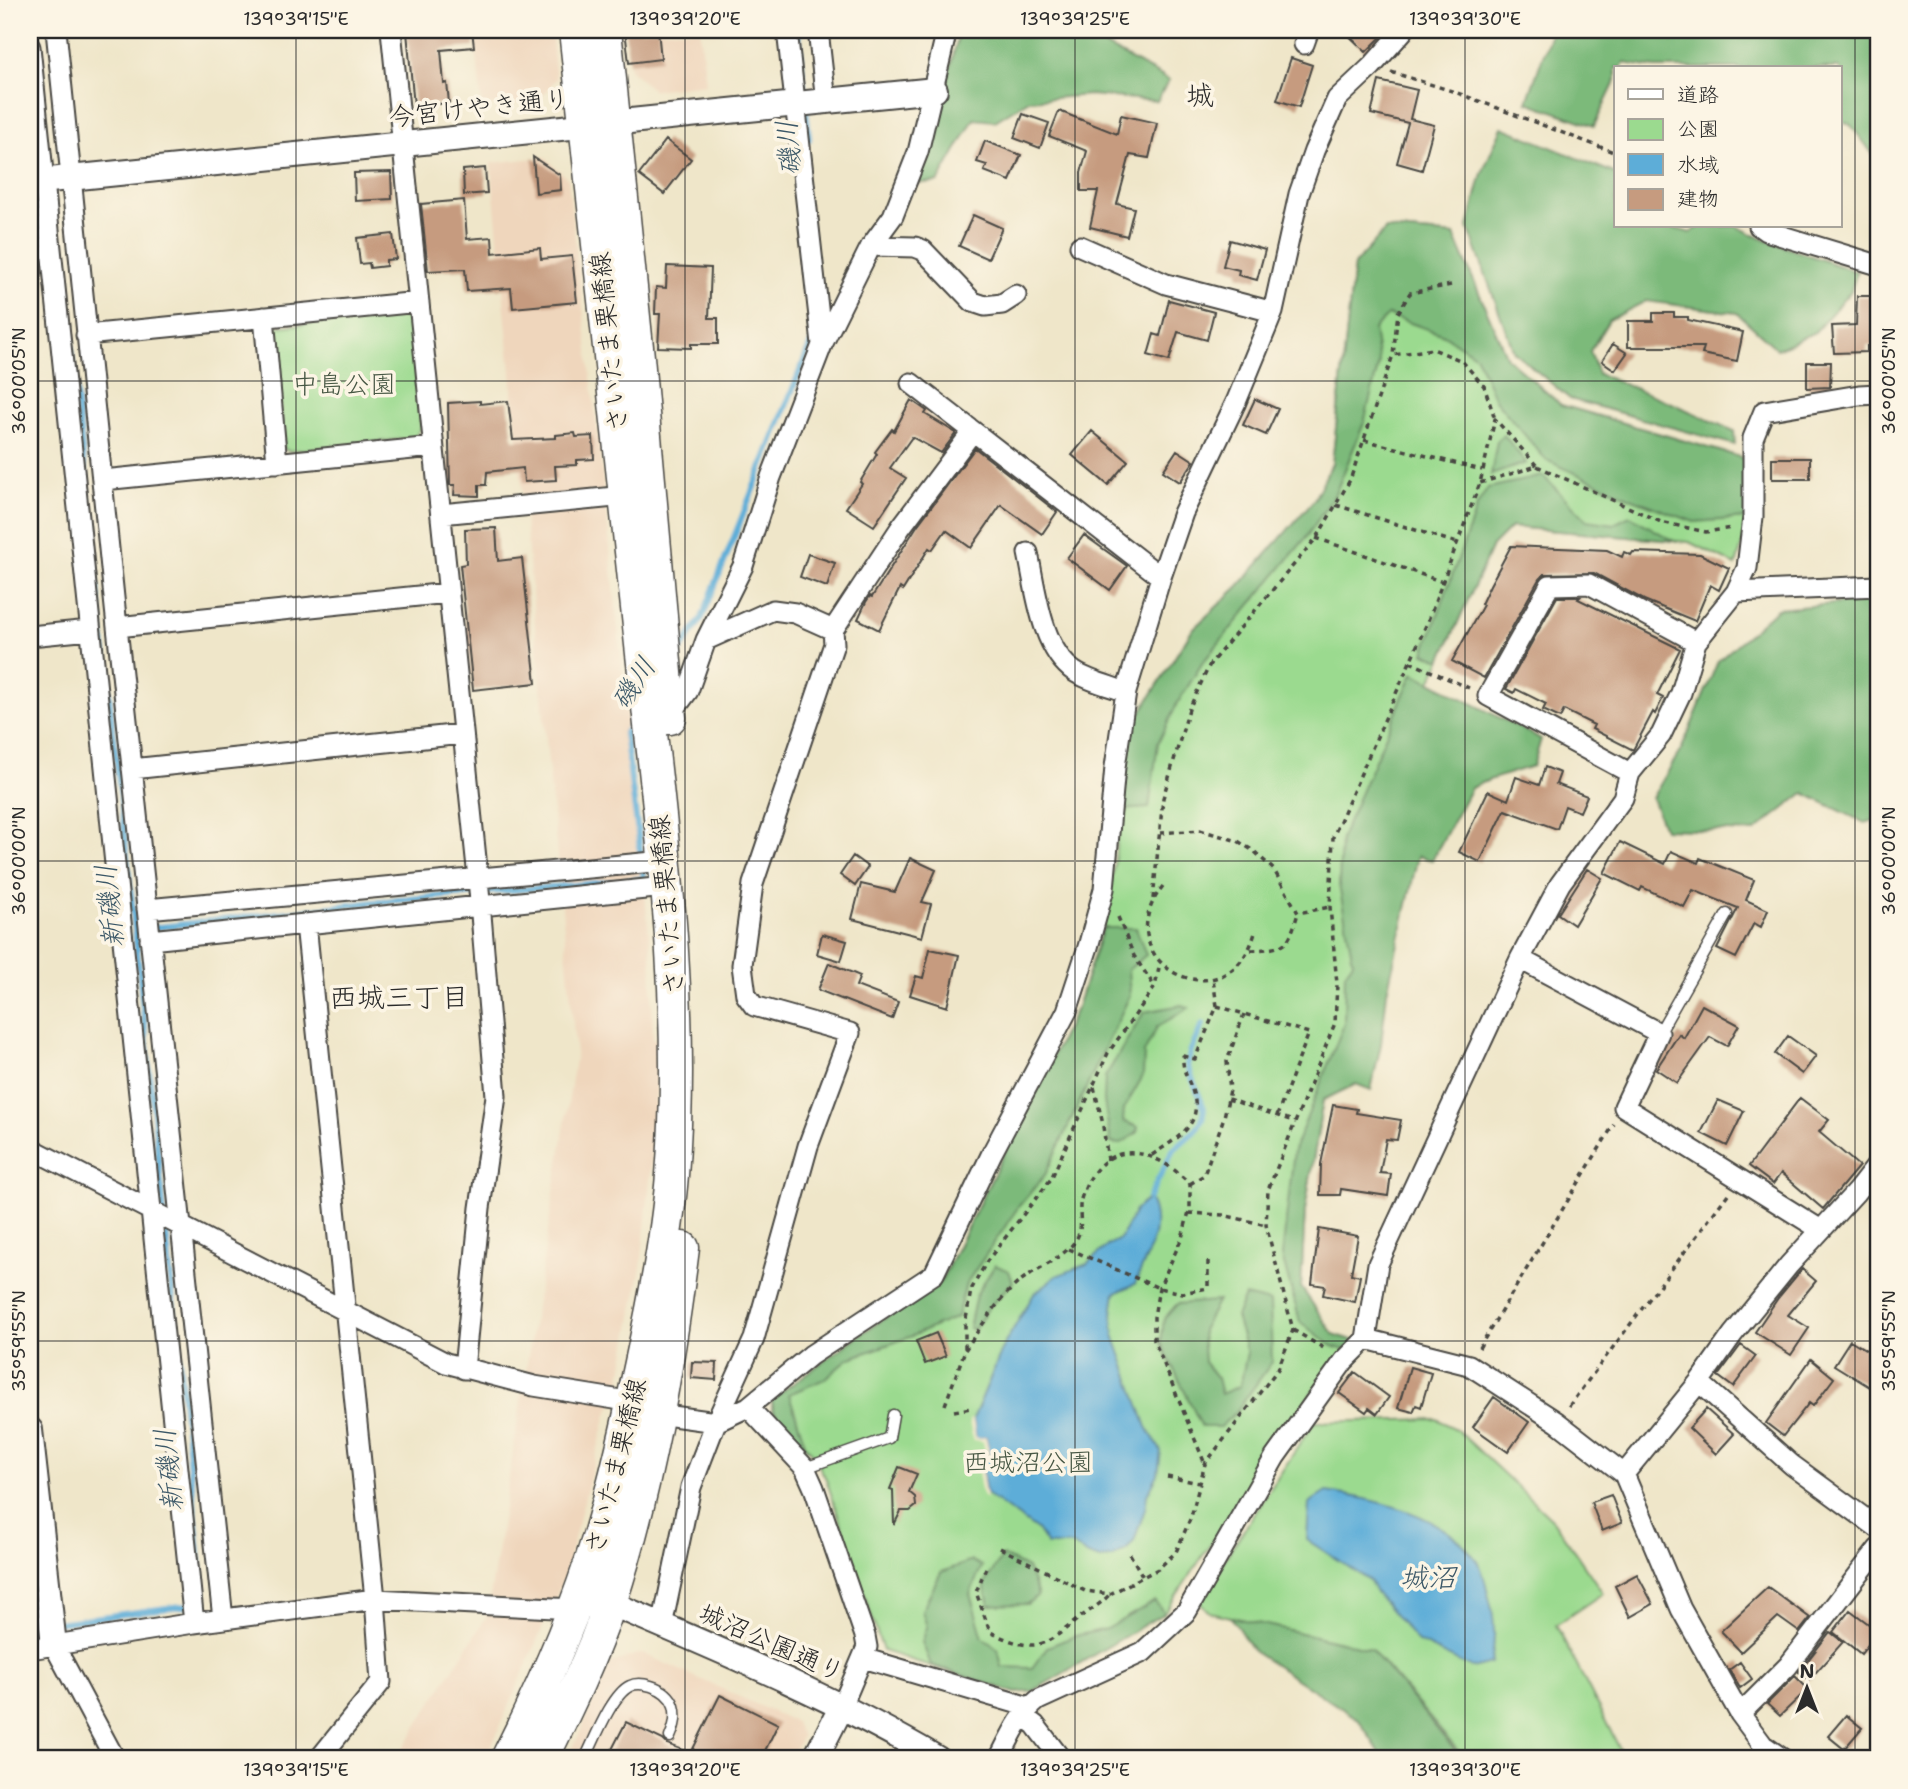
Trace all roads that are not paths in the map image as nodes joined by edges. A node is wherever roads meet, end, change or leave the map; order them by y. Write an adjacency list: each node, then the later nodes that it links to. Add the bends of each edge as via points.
1 (56, 30): 16 (street)
2 (391, 30): 15 (street)
3 (575, 30): 14 (main road, さいたま栗橋線)
4 (605, 30): 13 (main road, さいたま栗橋線)
5 (787, 30): 12 (street)
6 (818, 30): 11 (street)
7 (947, 30): 10 (street)
8 (1404, 30): 24 (street, via 1337,99 1299,194)
9 (30, 47): 17 (street)
10 (935, 90): 11 (street, 今宮けやき通り); 19 (street, via 894,216)
11 (826, 102): 12 (street, 今宮けやき通り)
12 (795, 104): 13 (street, 今宮けやき通り); 27 (street)
13 (616, 122): 14 (street, 今宮けやき通り); 48 (main road, さいたま栗橋線)
14 (584, 126): 15 (street, 今宮けやき通り); 34 (main road, さいたま栗橋線)
15 (404, 144): 16 (street, 今宮けやき通り); 23 (street)
16 (72, 178): 17 (street, 今宮けやき通り); 26 (street)
17 (37, 181): 42 (street)
18 (1761, 228): 21 (street)
19 (871, 246): 22 (street, via 923,250 973,302 1002,304); 27 (street)
20 (1080, 246): 24 (street, via 1166,284)
21 (1878, 265)
22 (1016, 295)
23 (419, 302): 25 (street); 31 (street)
24 (1273, 312): 37 (street, via 1183,513)
25 (264, 317): 26 (street); 32 (street)
26 (86, 335): 33 (street)
27 (822, 345): 45 (street, via 771,477 743,566)
28 (911, 383): 30 (street)
29 (1878, 394): 39 (street, via 1764,411 1753,438 1747,569)
30 (973, 431): 37 (street); 43 (street, via 901,527)
31 (433, 447): 32 (street); 35 (street)
32 (277, 463): 33 (street)
33 (103, 480): 41 (street)
34 (625, 496): 35 (street); 52 (main road, さいたま栗橋線)
35 (441, 514): 40 (street)
36 (1028, 553): 47 (street, via 1054,651 1075,672)
37 (1161, 577): 47 (street)
38 (1878, 586): 39 (street)
39 (1736, 592): 46 (street)
40 (448, 593): 41 (street); 49 (street)
41 (117, 627): 50 (street)
42 (90, 630): 44 (street); 63 (street)
43 (833, 630): 45 (street, via 795,613 773,610); 73 (street, via 834,644 760,860 742,965 746,995 754,1006 850,1033 808,1146 754,1339)
44 (30, 636)
45 (706, 640): 48 (street, via 688,691)
46 (1696, 642): 51 (street, via 1681,694 1661,735); 51 (street, via 1589,584 1550,585 1488,696)
47 (1126, 692): 70 (street, via 1104,889 1067,1011 934,1274 811,1355)
48 (670, 715): 71 (main road, さいたま栗橋線, via 689,919 697,1090 686,1227)
49 (463, 734): 50 (street); 53 (street)
50 (132, 769): 55 (street)
51 (1630, 773): 59 (street, via 1623,799 1560,884)
52 (664, 874): 53 (street); 54 (street); 71 (main road, さいたま栗橋線, via 677,1090 672,1179 650,1322)
53 (478, 878): 54 (street); 55 (street)
54 (480, 905): 57 (street); 68 (street, via 496,1096)
55 (147, 909): 58 (street)
56 (1727, 914): 60 (lane)
57 (306, 924): 58 (street); 66 (street)
58 (150, 940): 64 (street)
59 (1520, 959): 60 (street); 67 (street, via 1378,1264)
60 (1659, 1033): 65 (street, via 1625,1107)
61 (30, 1148): 63 (street)
62 (1878, 1164): 65 (street)
63 (150, 1209): 64 (street); 83 (street)
64 (182, 1228): 66 (street); 82 (street)
65 (1821, 1230): 69 (street, via 1733,1334)
66 (345, 1312): 68 (street); 79 (street)
67 (1366, 1339): 76 (street, via 1469,1365 1557,1422); 89 (street, via 1344,1361 1275,1457 1187,1611 1143,1652 1038,1700)
68 (464, 1369): 71 (street)
69 (1699, 1382): 76 (street); 77 (street, via 1792,1465)
70 (748, 1407): 73 (street); 75 (street)
71 (646, 1408): 73 (street); 80 (main road, さいたま栗橋線, via 626,1549); 81 (main road, さいたま栗橋線, via 618,1468)
72 (894, 1415): 75 (lane, via 889,1438)
73 (716, 1422): 84 (street, via 691,1487)
74 (30, 1430): 85 (street)
75 (805, 1468): 87 (street, via 865,1636)
76 (1624, 1474): 90 (street, via 1681,1609)
77 (1878, 1528)
78 (1878, 1549): 90 (street, via 1788,1666)
79 (375, 1599): 81 (street); 82 (street); 93 (street, via 381,1682)
80 (610, 1603): 81 (street); 84 (street, 城沼公園通り); 95 (main road, さいたま栗橋線)
81 (574, 1609): 94 (main road, さいたま栗橋線)
82 (223, 1619): 83 (street)
83 (194, 1623): 85 (street)
84 (662, 1626): 88 (street, 城沼公園通り)
85 (54, 1641): 86 (street); 92 (street)
86 (30, 1649)
87 (863, 1658): 88 (street); 89 (street)
88 (842, 1706): 97 (street); 98 (street, 城沼公園通り)
89 (1026, 1712): 99 (street); 100 (street)
90 (1740, 1714): 101 (street, via 1762,1745)
91 (670, 1737): 96 (lane, via 675,1714 664,1690 643,1684 629,1686 610,1707)
92 (115, 1759)
93 (321, 1759)
94 (507, 1759)
95 (542, 1759)
96 (585, 1759)
97 (815, 1759)
98 (938, 1759)
99 (999, 1759)
100 (1061, 1759)
101 (1783, 1759)

